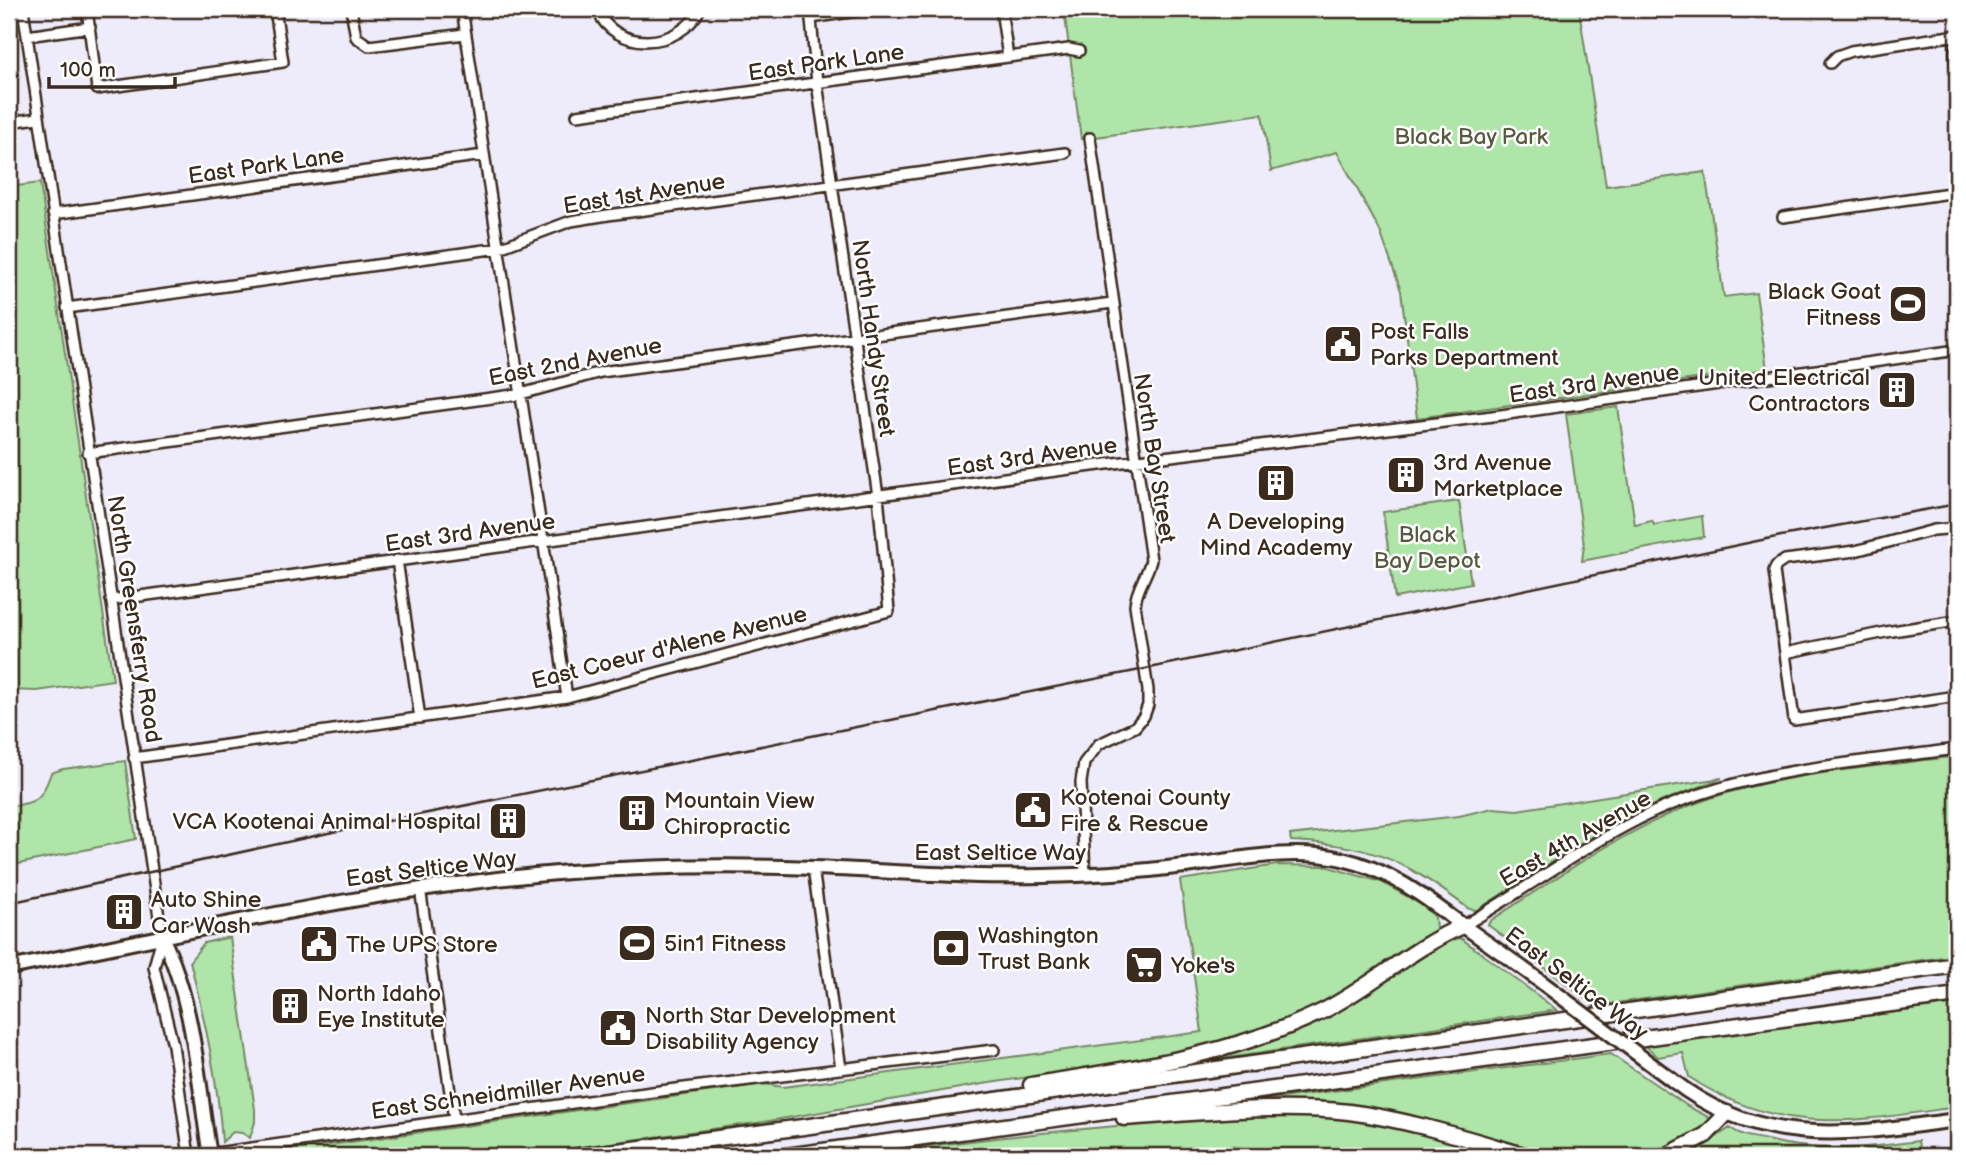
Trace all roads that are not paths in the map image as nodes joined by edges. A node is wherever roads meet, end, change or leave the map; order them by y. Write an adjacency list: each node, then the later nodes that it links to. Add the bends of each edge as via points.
1 (23, 9): 14 (street, North Greensferry Road)
2 (87, 9): 11 (street)
3 (275, 9): 11 (street, via 283,62 97,89)
4 (351, 9): 12 (street, via 356,37 369,46)
5 (462, 9): 12 (street)
6 (597, 9): 7 (street, via 616,34 642,41 682,31)
7 (700, 9)
8 (870, 9): 10 (street)
9 (1001, 9): 16 (street)
10 (810, 13): 19 (street, North Handy Street)
11 (90, 27): 14 (street)
12 (465, 33): 25 (street)
13 (1957, 35): 17 (street, via 1846,52); 18 (street)
14 (27, 36): 21 (street, North Greensferry Road)
15 (1079, 51): 16 (street, East Park Lane)
16 (1008, 57): 19 (street, East Park Lane)
17 (1830, 63)
18 (1957, 73)
19 (817, 83): 20 (street, East Park Lane); 26 (street, North Handy Street)
20 (577, 116)
21 (38, 118): 22 (street); 28 (street, North Greensferry Road)
22 (9, 122)
23 (1090, 138): 31 (street, North Bay Street)
24 (1065, 153): 26 (street, East 1st Avenue)
25 (484, 155): 28 (street, East Park Lane); 30 (street)
26 (832, 184): 30 (street, East 1st Avenue, via 571,220); 33 (street, North Handy Street)
27 (1957, 192): 29 (street)
28 (53, 214): 32 (street, North Greensferry Road)
29 (1783, 217)
30 (499, 248): 32 (street, East 1st Avenue); 35 (street)
31 (1112, 303): 33 (street, East 2nd Avenue); 37 (street, North Bay Street)
32 (66, 308): 36 (street, North Greensferry Road)
33 (855, 337): 35 (street, East 2nd Avenue, via 601,372); 38 (street, North Handy Street)
34 (1957, 350): 37 (street, East 3rd Avenue)
35 (521, 394): 36 (street, East 2nd Avenue); 40 (street)
36 (88, 453): 42 (street, North Greensferry Road)
37 (1138, 461): 38 (street, East 3rd Avenue); 51 (street, North Bay Street, via 1151,549 1149,570 1135,597 1148,705 1138,724 1099,744 1084,762)
38 (878, 496): 40 (street, East 3rd Avenue); 46 (street, East Coeur d'Alene Avenue, via 889,611)
39 (1957, 528): 44 (street, via 1855,551 1780,561 1774,571)
40 (543, 541): 41 (street, East 3rd Avenue); 46 (street)
41 (397, 561): 42 (street, East 3rd Avenue); 47 (street)
42 (111, 600): 49 (street, North Greensferry Road)
43 (1957, 621): 44 (street)
44 (1785, 653): 45 (street, via 1794,720)
45 (1957, 696)
46 (567, 697): 47 (street, East Coeur d'Alene Avenue)
47 (420, 718): 49 (street, East Coeur d'Alene Avenue)
48 (1957, 749): 53 (street, East 4th Avenue, via 1770,775 1701,794 1642,817)
49 (134, 758): 54 (street, North Greensferry Road)
50 (813, 868): 51 (main road, East Seltice Way, via 978,876); 52 (main road, East Seltice Way, via 633,869); 59 (street)
51 (1086, 875): 53 (main road, East Seltice Way, via 1260,856 1322,856 1396,878)
52 (420, 888): 54 (main road, East Seltice Way); 61 (street)
53 (1463, 926): 60 (main road, East Seltice Way, bridge, via 1692,1096); 64 (highway, via 1324,1010 1232,1047)
54 (162, 937): 56 (main road, East Seltice Way); 65 (street, North Greensferry Road, via 154,967); 66 (main road, North Greensferry Road, bridge, via 174,963 190,1026)
55 (1957, 965): 64 (highway)
56 (9, 968)
57 (1957, 995): 63 (highway)
58 (994, 1050): 59 (street, East Schneidmiller Avenue)
59 (841, 1069): 61 (street, East Schneidmiller Avenue)
60 (1727, 1113): 62 (main road, East Seltice Way, via 1784,1130 1824,1134); 70 (highway, via 1706,1135)
61 (454, 1119): 65 (street, East Schneidmiller Avenue)
62 (1957, 1119)
63 (1004, 1126): 68 (highway); 69 (highway, via 1246,1110 1323,1110 1395,1120)
64 (803, 1127): 67 (highway)
65 (192, 1156)
66 (210, 1156)
67 (579, 1156)
68 (786, 1156)
69 (1527, 1156)
70 (1666, 1156)

